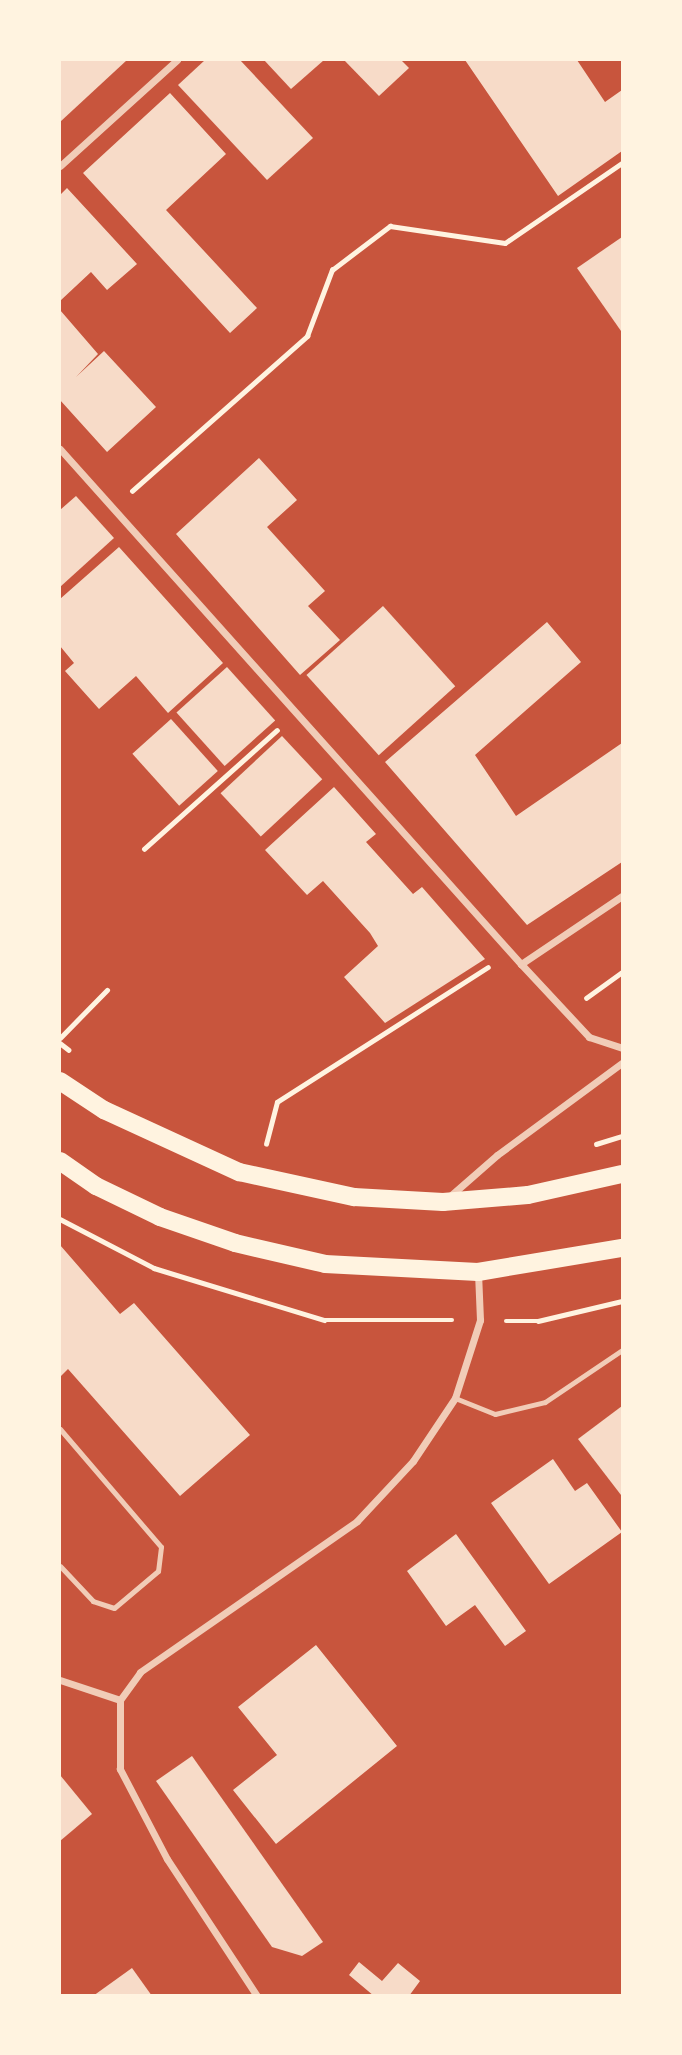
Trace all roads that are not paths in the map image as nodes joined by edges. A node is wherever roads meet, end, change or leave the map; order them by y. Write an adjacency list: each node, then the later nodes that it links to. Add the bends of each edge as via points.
1 (177, 60): 2 (street)
2 (60, 166)
3 (60, 449): 5 (street)
4 (622, 896): 5 (street)
5 (521, 964): 6 (street, via 589,1037)
6 (622, 1048)
7 (622, 1063): 11 (street)
8 (60, 1080): 11 (main road, via 104,1110 239,1172 354,1197)
9 (60, 1161): 13 (main road, via 96,1186 160,1217 235,1242 325,1264)
10 (622, 1174): 11 (main road, via 528,1195)
11 (443, 1202)
12 (622, 1248): 13 (main road)
13 (478, 1272): 15 (street, via 480,1320)
14 (622, 1350): 15 (lane, via 545,1402 495,1414)
15 (455, 1398): 19 (street, via 413,1461 357,1521 140,1672)
16 (60, 1429): 17 (lane, via 161,1547 158,1571 114,1608 93,1601)
17 (60, 1566)
18 (60, 1680): 19 (street)
19 (120, 1700): 20 (street, via 120,1769 167,1859)
20 (252, 1993)

